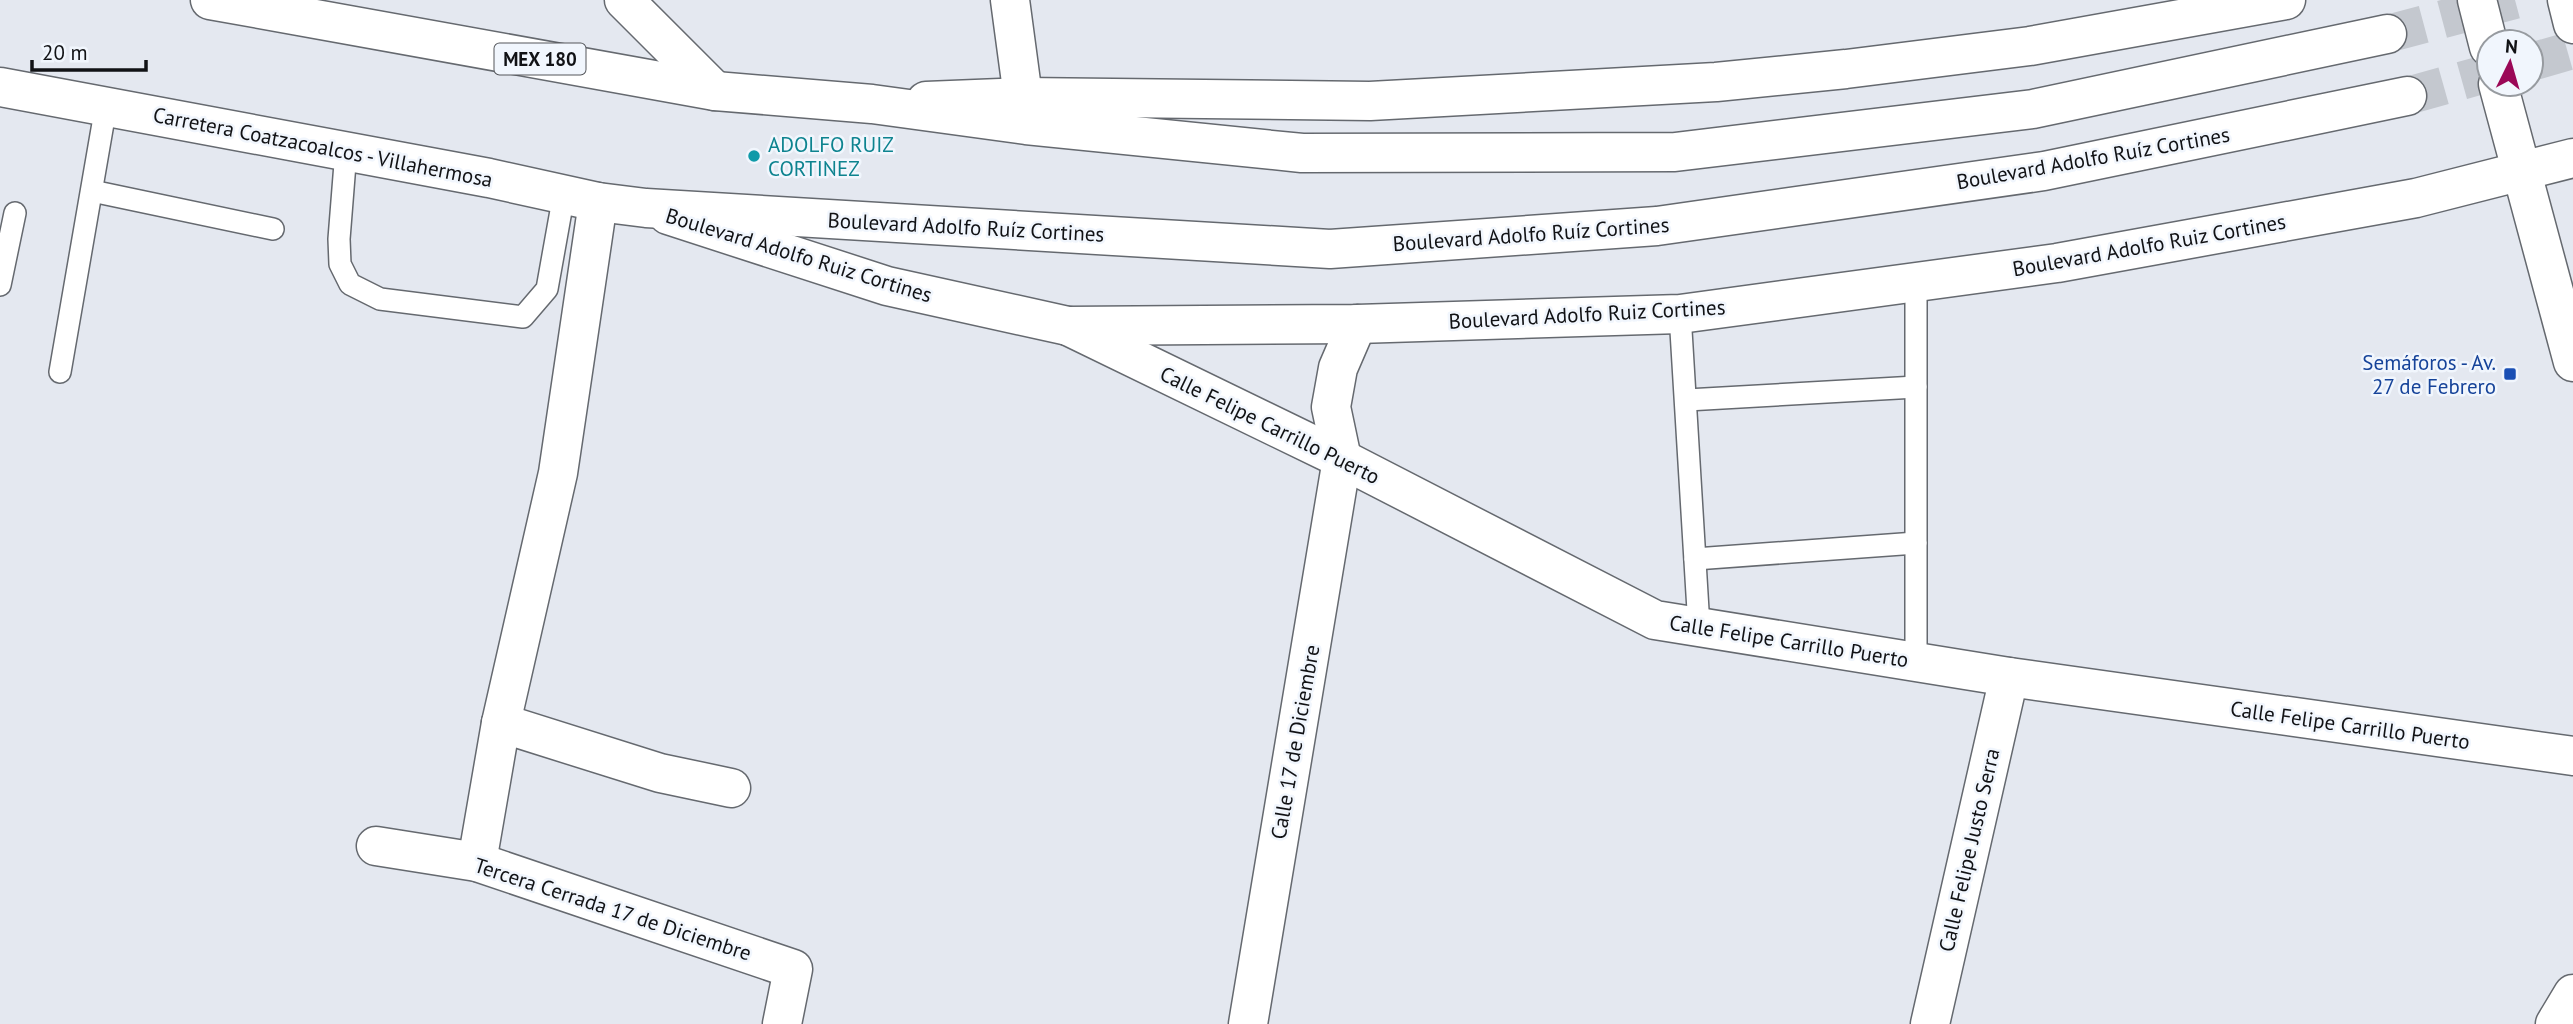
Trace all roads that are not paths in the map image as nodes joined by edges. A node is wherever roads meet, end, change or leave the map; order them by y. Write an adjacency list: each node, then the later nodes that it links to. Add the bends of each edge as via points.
1 (210, 0): 11 (main road, MEX 180)
2 (624, 0): 11 (main road)
3 (1010, 0): 13 (main road)
4 (2286, 0): 13 (main road, via 2030,46 1716,82 1370,101)
5 (2477, 0): 8 (main road)
6 (2567, 0): 7 (main road)
7 (2573, 24)
8 (2484, 28)
9 (2387, 34): 15 (main road, via 2034,109 1675,152 1302,153 1026,125)
10 (0, 87): 16 (main road, Carretera Coatzacoalcos - Villahermosa)
11 (715, 91): 15 (main road, MEX 180)
12 (2407, 96): 22 (main road, Boulevard Adolfo Ruíz Cortines, via 2044,171 1643,227 1330,249)
13 (1023, 97): 15 (main road)
14 (2502, 98): 19 (main road)
15 (873, 104)
16 (106, 106): 17 (main road, Carretera Coatzacoalcos - Villahermosa); 20 (lane)
17 (346, 151): 21 (main road, Carretera Coatzacoalcos - Villahermosa); 21 (lane, via 340,264 350,284 380,299 523,317 547,289)
18 (2573, 158): 19 (main road, Boulevard Adolfo Ruiz Cortines)
19 (2521, 172): 25 (main road, Boulevard Adolfo Ruiz Cortines, via 2363,208 2057,263); 30 (main road)
20 (92, 191): 24 (lane); 31 (lane)
21 (581, 198): 22 (main road, Carretera Coatzacoalcos - Villahermosa); 40 (main road, via 558,473)
22 (646, 208): 29 (main road, Boulevard Adolfo Ruiz Cortines, via 887,286)
23 (15, 213): 26 (lane)
24 (273, 229)
25 (1916, 282): 27 (main road, Boulevard Adolfo Ruiz Cortines); 32 (lane)
26 (0, 285)
27 (1680, 314): 28 (main road, Boulevard Adolfo Ruiz Cortines); 33 (lane)
28 (1357, 324): 29 (main road, Boulevard Adolfo Ruiz Cortines); 34 (main road, via 1338,368 1331,407)
29 (1068, 326): 34 (main road, Calle Felipe Carrillo Puerto)
30 (2573, 362)
31 (60, 372)
32 (1916, 387): 33 (lane); 35 (lane)
33 (1687, 400): 36 (lane)
34 (1342, 459): 37 (main road, Calle Felipe Carrillo Puerto, via 1655,620); 47 (main road, Calle 17 de Diciembre)
35 (1916, 543): 36 (lane); 38 (lane)
36 (1695, 559): 37 (lane)
37 (1699, 627): 38 (main road, Calle Felipe Carrillo Puerto)
38 (1916, 662): 39 (main road, Calle Felipe Carrillo Puerto)
39 (2009, 677): 41 (main road, Calle Felipe Carrillo Puerto); 48 (main road, Calle Felipe Justo Serra)
40 (501, 723): 42 (main road, via 660,773); 44 (main road)
41 (2573, 756)
42 (731, 788)
43 (376, 846): 44 (main road, Tercera Cerrada 17 de Diciembre)
44 (477, 862): 46 (main road, Tercera Cerrada 17 de Diciembre, via 793,969)
45 (2573, 993): 49 (main road)
46 (782, 1024)
47 (1248, 1024)
48 (1930, 1024)
49 (2555, 1024)

